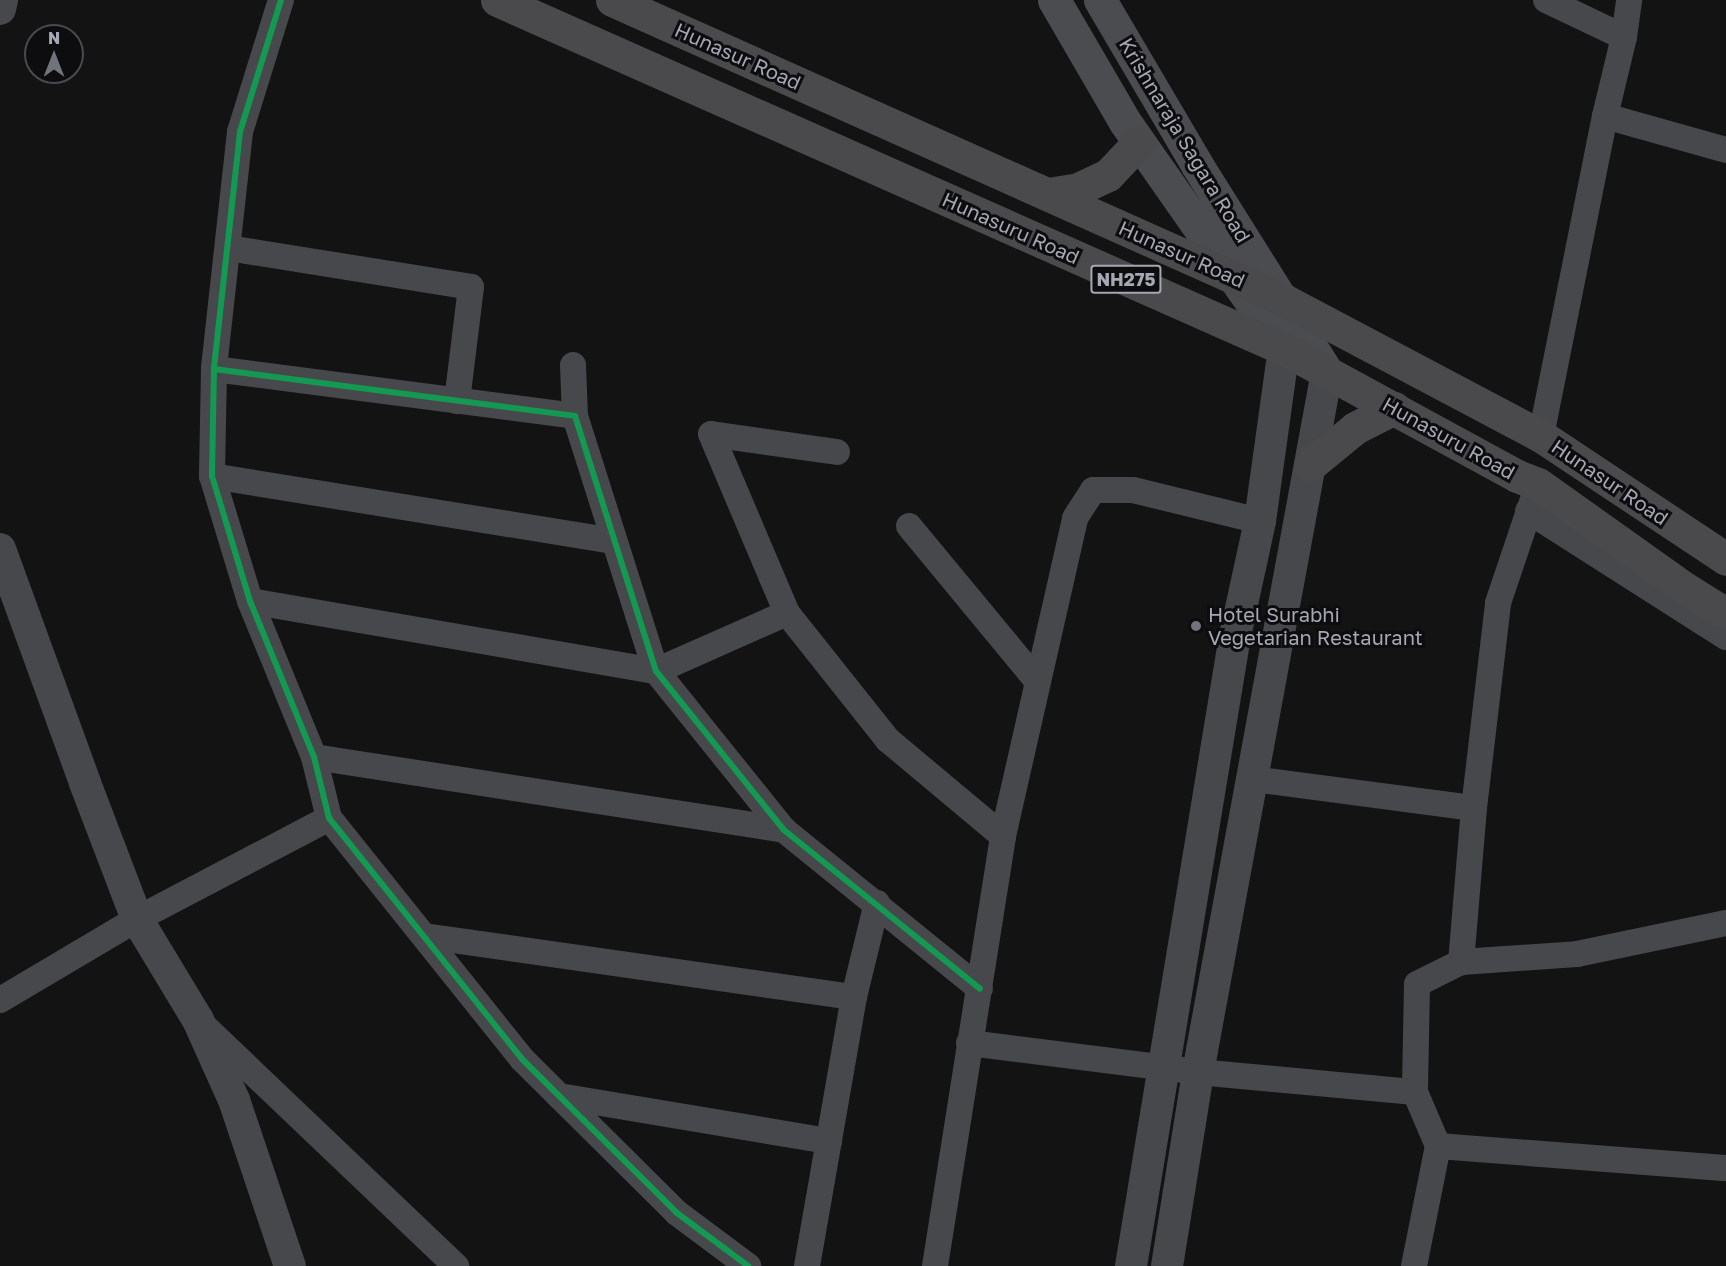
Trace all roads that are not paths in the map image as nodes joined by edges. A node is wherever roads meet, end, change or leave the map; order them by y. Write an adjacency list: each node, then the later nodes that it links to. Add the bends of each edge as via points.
1 (2, 0): 9 (street)
2 (281, 0): 15 (street, via 240,132)
3 (497, 0): 18 (highway, Hunasuru Road / NH275)
4 (612, 0): 14 (highway, Hunasur Road / NH275)
5 (1054, 0): 12 (main road, Krishnaraja Sagara Road)
6 (1100, 0): 17 (main road, Krishnaraja Sagara Road, via 1197,165)
7 (1546, 0): 10 (street)
8 (1629, 0): 10 (street)
9 (0, 9)
10 (1624, 37): 11 (street)
11 (1605, 116): 13 (street); 25 (street)
12 (1139, 142): 14 (highway, via 1108,175 1077,189); 16 (main road, Krishnaraja Sagara Road)
13 (1726, 150)
14 (1048, 194): 16 (highway, Hunasur Road / NH275)
15 (228, 248): 20 (street); 22 (street, via 471,287)
16 (1229, 273): 17 (highway, Hunasur Road / NH275); 18 (main road, Krishnaraja Sagara Road)
17 (1284, 300): 21 (main road, Krishnaraja Sagara Road); 25 (highway, Hunasur Road / NH275)
18 (1284, 349): 21 (highway, Hunasuru Road / NH275); 30 (street)
19 (573, 365): 24 (street)
20 (214, 369): 22 (street); 28 (street)
21 (1327, 372): 23 (highway, Hunasuru Road / NH275); 27 (street)
22 (457, 401): 24 (street)
23 (1394, 408): 27 (highway, via 1355,428); 29 (highway, Hunasuru Road / NH275, via 1517,476)
24 (575, 416): 32 (street)
25 (1541, 436): 34 (highway, Hunasur Road / NH275)
26 (837, 452): 36 (street, via 711,434)
27 (1310, 465): 42 (street)
28 (212, 476): 32 (street); 35 (street)
29 (1533, 498): 37 (highway, Hunasuru Road / NH275); 38 (street); 43 (street, via 1498,603)
30 (1260, 521): 40 (street, via 1133,490 1093,490 1075,518); 57 (street, via 1235,636)
31 (909, 526): 40 (street)
32 (613, 541): 39 (street)
33 (0, 549): 48 (street)
34 (1726, 559)
35 (250, 601): 39 (street); 41 (street)
36 (787, 613): 39 (street); 46 (street, via 888,740)
37 (1726, 614)
38 (1726, 638)
39 (656, 671): 45 (street)
40 (1038, 682): 46 (street)
41 (314, 757): 44 (street); 45 (street)
42 (1253, 779): 43 (street); 58 (street)
43 (1474, 808): 51 (street)
44 (329, 818): 48 (street); 50 (street)
45 (783, 830): 47 (street)
46 (1003, 836): 52 (street)
47 (877, 903): 52 (street); 53 (street)
48 (137, 919): 54 (street); 55 (street)
49 (1726, 923): 51 (street, via 1577,954)
50 (423, 936): 53 (street); 60 (street, via 522,1059)
51 (1461, 962): 59 (street, via 1417,984)
52 (980, 989): 56 (street)
53 (854, 998): 61 (street)
54 (0, 1000)
55 (198, 1020): 64 (street, via 234,1100); 65 (street)
56 (969, 1043): 57 (street); 68 (street)
57 (1165, 1066): 58 (street); 69 (street)
58 (1198, 1072): 59 (street); 70 (street)
59 (1415, 1092): 62 (street)
60 (559, 1096): 61 (street); 66 (street, via 677,1213)
61 (829, 1141): 67 (street)
62 (1437, 1146): 63 (street); 71 (street)
63 (1726, 1168)
64 (290, 1266)
65 (456, 1266)
66 (748, 1266)
67 (807, 1266)
68 (935, 1266)
69 (1131, 1266)
70 (1167, 1266)
71 (1414, 1266)

